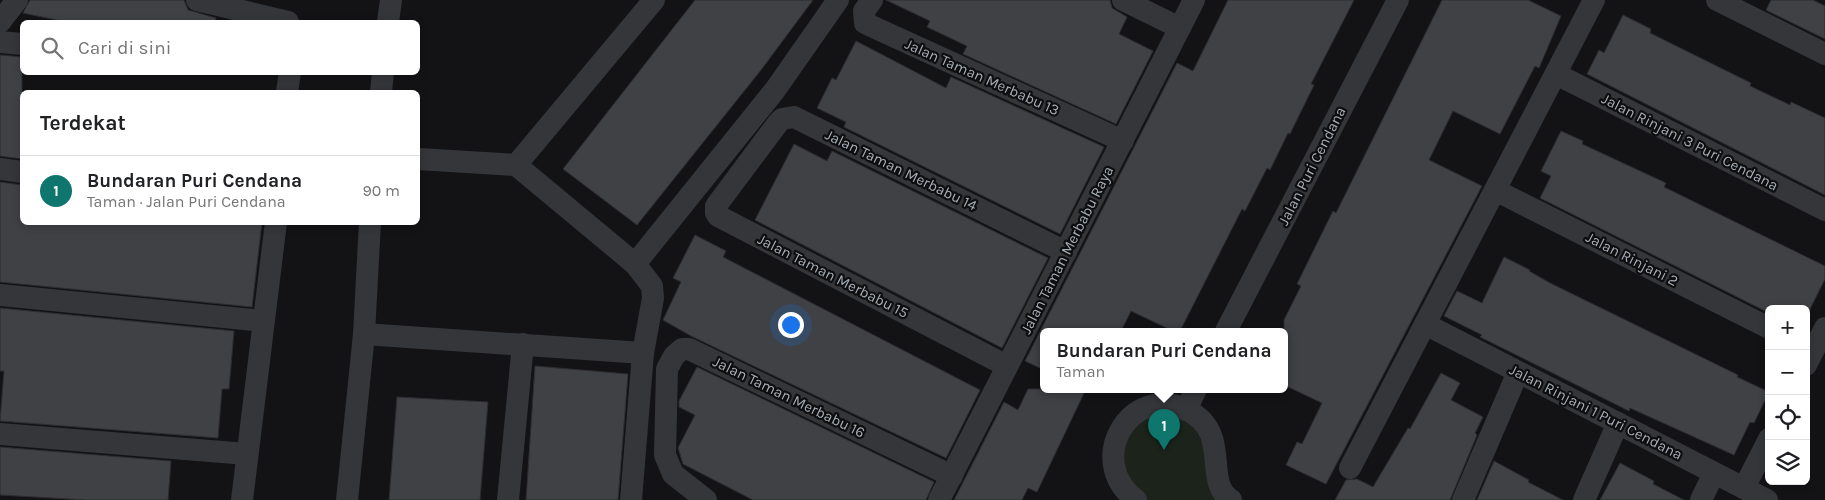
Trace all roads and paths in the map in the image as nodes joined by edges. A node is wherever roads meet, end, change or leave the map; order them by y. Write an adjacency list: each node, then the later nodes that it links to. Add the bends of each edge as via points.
1 (17, 0): 14 (street)
2 (197, 0): 12 (street)
3 (391, 0): 13 (street)
4 (654, 0): 27 (street)
5 (838, 0): 35 (street, via 774,90)
6 (872, 0): 24 (street, Jalan Taman Merbabu 13, via 864,11 865,22 869,25)
7 (1123, 0): 15 (street)
8 (1194, 0): 15 (street, Jalan Taman Merbabu Raya)
9 (1398, 0): 40 (street, Jalan Puri Cendana)
10 (1594, 0): 19 (street)
11 (1717, 0): 18 (street)
12 (280, 20)
13 (388, 20)
14 (0, 22)
15 (1180, 28): 24 (street, Jalan Taman Merbabu Raya)
16 (0, 42): 17 (street)
17 (20, 44)
18 (1825, 54)
19 (1556, 74): 30 (street); 31 (street, Jalan Rinjani 3 Puri Cendana)
20 (290, 75): 22 (street)
21 (383, 75): 23 (street)
22 (288, 90)
23 (381, 90)
24 (1123, 141): 34 (street, Jalan Taman Merbabu Raya)
25 (420, 159): 27 (street)
26 (748, 161): 34 (street, Jalan Taman Merbabu 14, via 782,119 794,117); 46 (street, Jalan Taman Merbabu 15, via 716,206 718,216)
27 (516, 165): 35 (street)
28 (0, 169): 29 (street)
29 (20, 172)
30 (1495, 190): 38 (street); 39 (street, Jalan Rinjani 2)
31 (1825, 210)
32 (276, 225): 37 (street)
33 (370, 225): 42 (street)
34 (1066, 252): 46 (street, Jalan Taman Merbabu Raya)
35 (635, 264): 44 (street, via 652,286)
36 (0, 294): 37 (street)
37 (263, 321): 53 (street)
38 (1425, 324): 47 (street, Jalan Rinjani 1 Puri Cendana); 54 (street)
39 (1765, 326)
40 (1228, 328)
41 (1825, 328): 45 (street)
42 (364, 334): 43 (street); 59 (street)
43 (523, 344): 44 (street); 60 (street)
44 (644, 353): 61 (street)
45 (1813, 355)
46 (1007, 366): 56 (street, Jalan Taman Merbabu Raya)
47 (1518, 372): 50 (street, Jalan Rinjani 1 Puri Cendana); 66 (street)
48 (1194, 393): 49 (street)
49 (1186, 410): 64 (street, via 1172,405 1143,409 1121,428 1114,442 1114,471 1120,484); 65 (street, via 1209,429 1215,442 1219,488)
50 (1618, 423): 55 (street, Jalan Rinjani 1 Puri Cendana); 67 (street)
51 (0, 434): 53 (street)
52 (1768, 440): 57 (street)
53 (247, 454): 58 (street)
54 (1350, 468)
55 (1714, 472): 57 (street, Jalan Rinjani 1 Puri Cendana); 68 (street)
56 (952, 476): 62 (street, Jalan Taman Merbabu 16, via 690,349 682,349 667,368 665,455 673,474); 63 (street, Jalan Taman Merbabu Raya)
57 (1744, 488): 69 (street, Jalan Rinjani 1 Puri Cendana)
58 (242, 500)
59 (347, 500)
60 (508, 500)
61 (632, 500)
62 (706, 500)
63 (939, 500)
64 (1136, 500)
65 (1231, 500)
66 (1463, 500)
67 (1584, 500)
68 (1701, 500)
69 (1768, 500)

